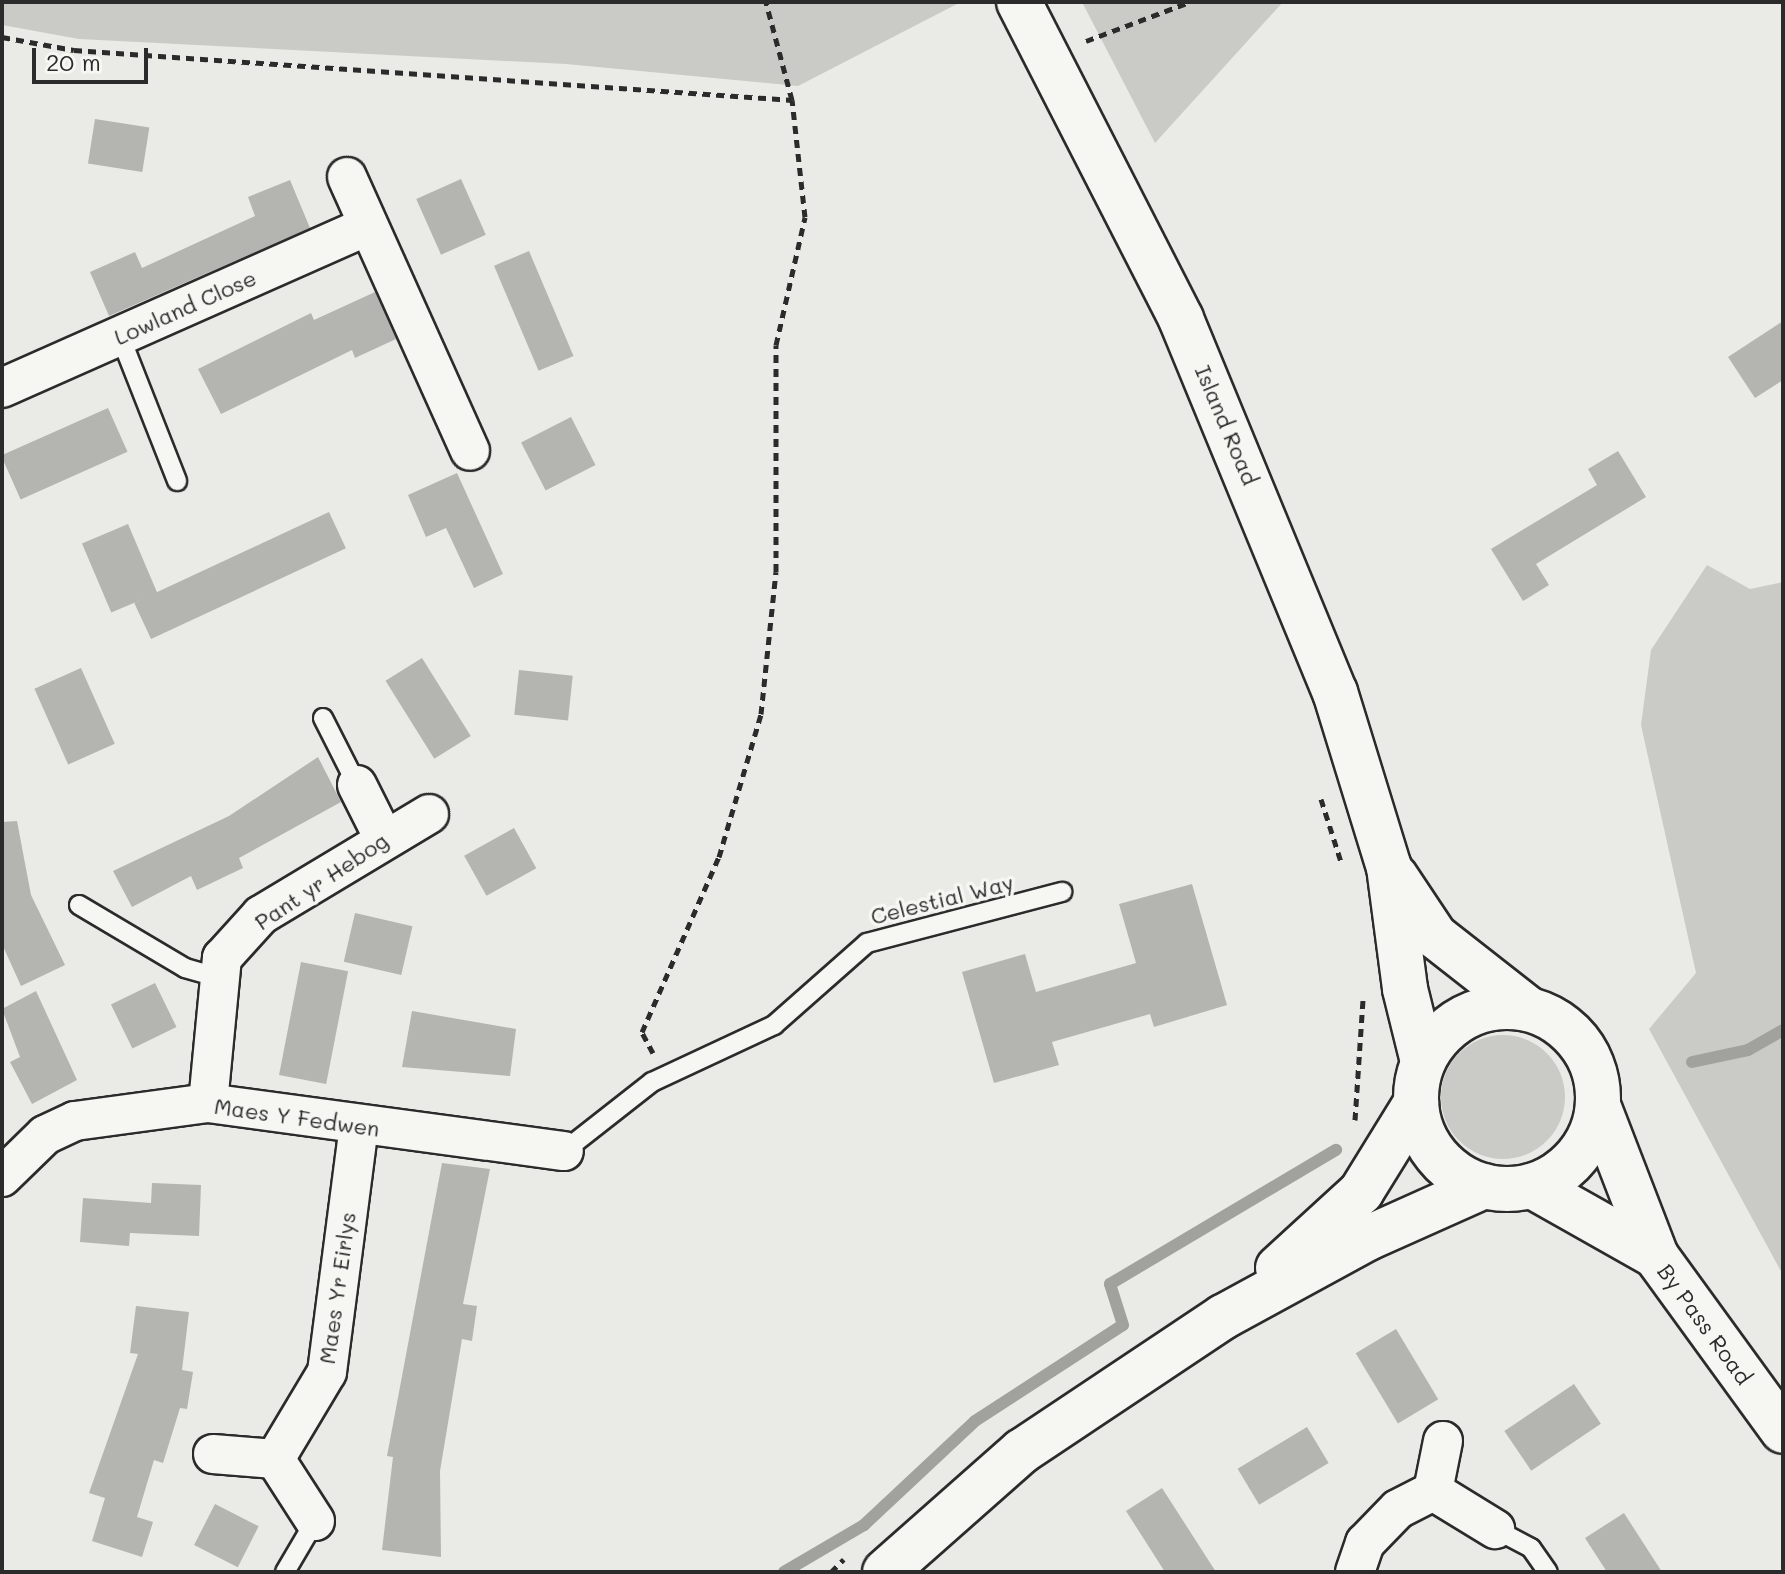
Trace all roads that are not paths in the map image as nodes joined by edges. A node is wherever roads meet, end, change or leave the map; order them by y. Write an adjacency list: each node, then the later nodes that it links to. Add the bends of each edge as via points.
1 (1019, 2): 12 (main road, Island Road, via 1181,319 1261,504 1335,692)
2 (347, 177): 3 (street)
3 (368, 226): 4 (street, Lowland Close); 6 (street)
4 (120, 336): 5 (street, Lowland Close); 7 (lane)
5 (2, 388)
6 (470, 451)
7 (177, 481)
8 (323, 718): 9 (lane)
9 (357, 785): 11 (street)
10 (429, 814): 11 (street, Pant yr Hebog)
11 (383, 837): 15 (street, Pant yr Hebog, via 261,915 222,958)
12 (1389, 867): 16 (main road, Island Road, via 1435,936); 17 (main road, Island Road)
13 (1062, 892): 21 (lane, Celestial Way, via 867,943 774,1025 664,1075)
14 (79, 905): 15 (lane, via 185,968)
15 (220, 978): 18 (street, Pant yr Hebog)
16 (1528, 1009): 17 (main road, via 1478,1012 1455,1023); 19 (main road, via 1574,1036 1590,1058)
17 (1420, 1083): 23 (main road, via 1438,1155); 26 (main road, via 1361,1192)
18 (208, 1103): 20 (street, Maes Y Fedwen); 22 (street, Maes Y Fedwen, via 75,1121)
19 (1599, 1108): 24 (main road, via 1576,1158); 25 (main road, By Pass Road)
20 (359, 1127): 21 (street, Maes Y Fedwen); 30 (street, Maes Yr Eirlys, via 327,1372)
21 (564, 1151)
22 (6, 1163)
23 (1484, 1186): 24 (main road); 26 (main road, via 1368,1238)
24 (1532, 1186): 25 (main road, By Pass Road)
25 (1656, 1256): 27 (main road, By Pass Road)
26 (1223, 1317): 34 (main road)
27 (1783, 1431)
28 (1443, 1441): 31 (street)
29 (213, 1454): 30 (street)
30 (275, 1459): 32 (street)
31 (1433, 1491): 33 (street); 36 (street, via 1398,1509 1365,1543)
32 (315, 1521): 35 (lane)
33 (1495, 1529): 37 (lane, via 1531,1548)
34 (869, 1561)
35 (293, 1568)
36 (1355, 1572)
37 (1548, 1572)

